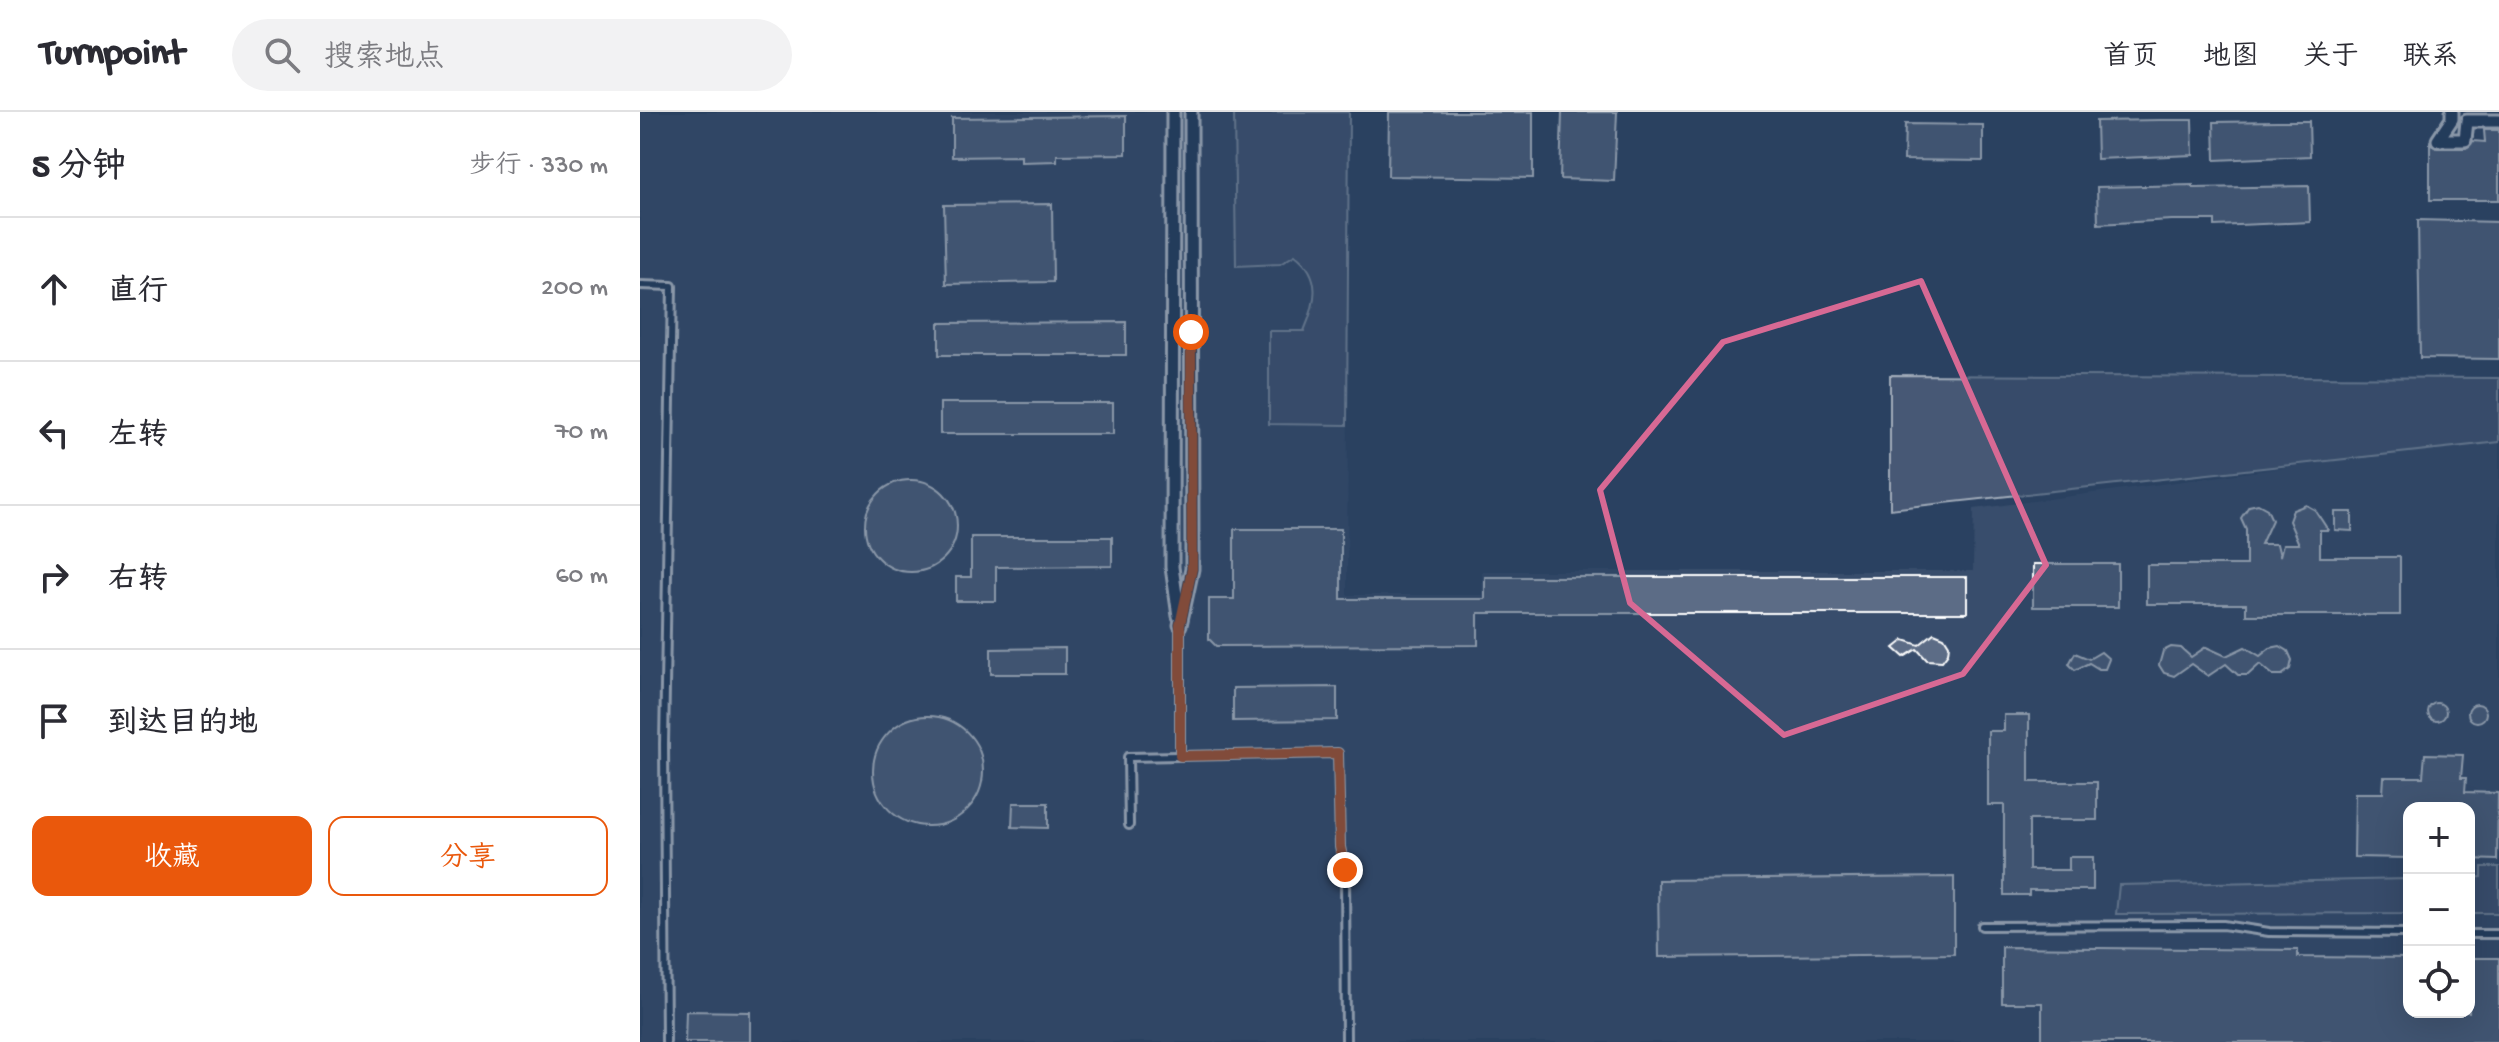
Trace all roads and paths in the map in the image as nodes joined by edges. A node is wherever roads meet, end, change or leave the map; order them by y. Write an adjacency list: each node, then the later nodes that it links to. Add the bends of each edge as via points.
1 (1173, 112): 6 (street, via 1172,567)
2 (1191, 112): 6 (street, via 1192,569)
3 (2452, 112): 4 (street, via 2438,140 2465,140 2467,121)
4 (2499, 121)
5 (640, 285): 13 (lane, via 672,286 664,744)
6 (1180, 625): 7 (lane)
7 (1180, 756): 8 (lane, via 1128,757); 14 (lane, via 1338,753)
8 (1129, 825)
9 (1982, 926): 10 (lane, via 2223,925 2269,932)
10 (2403, 933)
11 (2475, 934): 12 (lane)
12 (2499, 934)
13 (666, 1042)
14 (1346, 1042)

